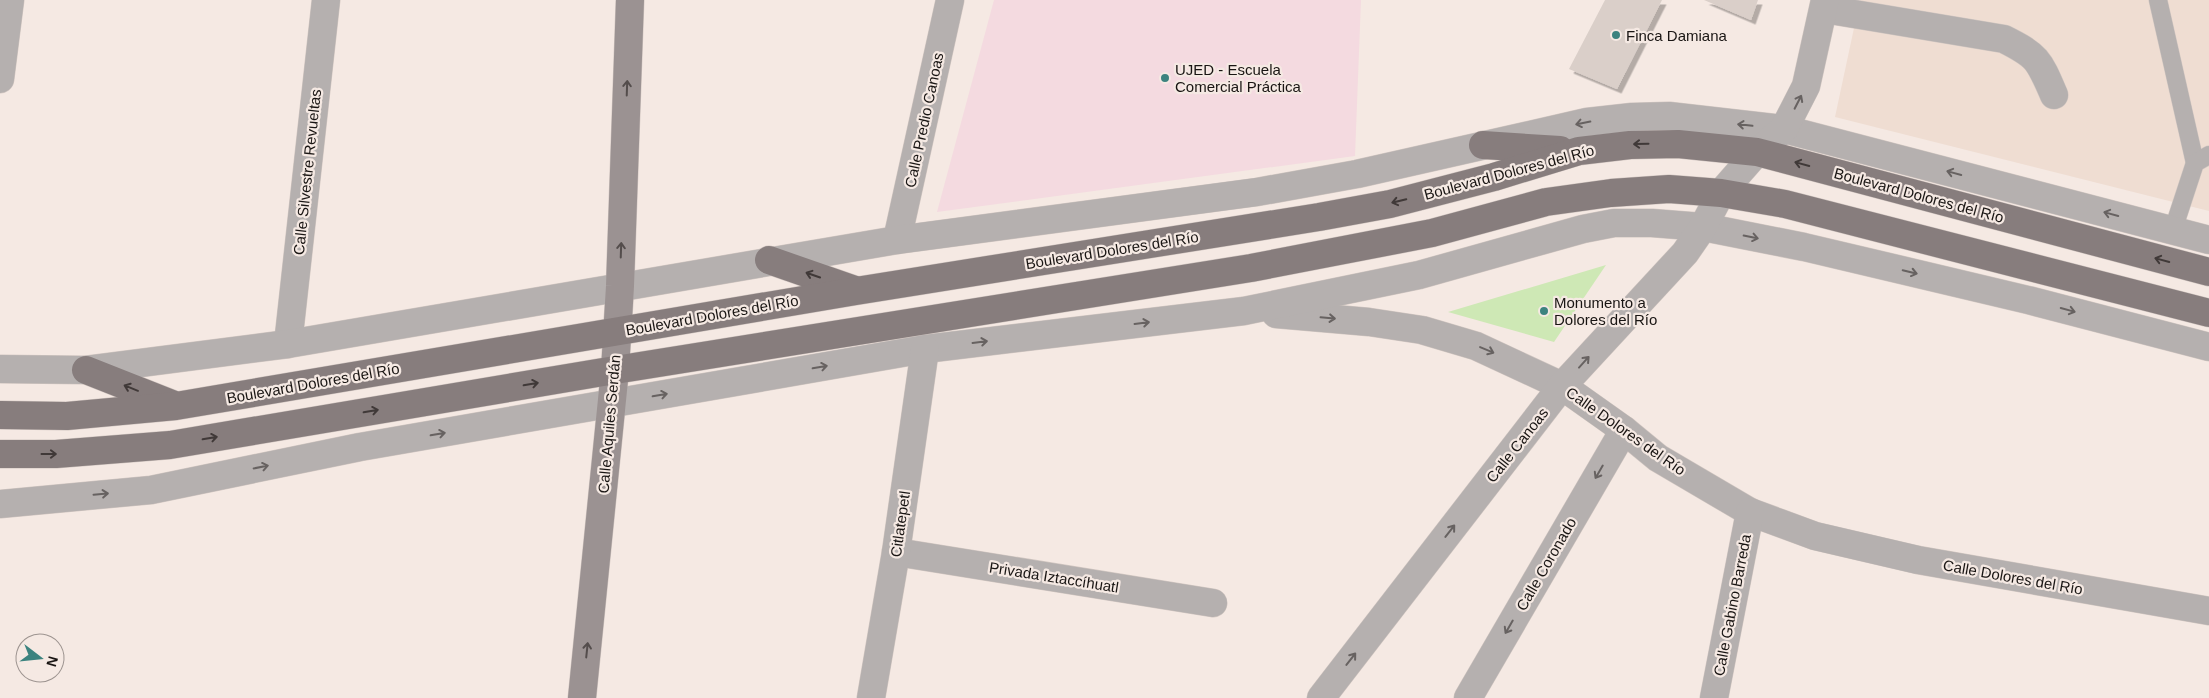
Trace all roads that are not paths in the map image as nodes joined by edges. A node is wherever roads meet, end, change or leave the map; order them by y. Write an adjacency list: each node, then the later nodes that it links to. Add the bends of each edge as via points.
1 (10, 0): 7 (street)
2 (326, 0): 26 (street, Calle Silvestre Revueltas)
3 (630, 0): 21 (street, Calle Aquiles Serdán, one-way to 3)
4 (950, 0): 17 (street, Calle Predio Canoas)
5 (2158, 0): 13 (lane)
6 (1824, 5): 8 (street, via 2004,39 2039,61); 9 (street, one-way to 6, via 1806,86)
7 (0, 79)
8 (2054, 95)
9 (1784, 129): 10 (street, one-way to 10, via 1669,116 1632,117 1587,122); 12 (street, Calle Canoas); 16 (street, one-way to 9)
10 (1482, 145): 11 (main road); 17 (street, via 1357,174 1257,192)
11 (1579, 151): 12 (main road, Boulevard Dolores del Río, one-way to 11, via 1678,144); 22 (main road, Boulevard Dolores del Río, one-way to 22, via 1494,177 1381,205)
12 (1757, 152): 14 (street, Calle Canoas); 20 (main road, Boulevard Dolores del Río, one-way to 12)
13 (2202, 159): 16 (lane)
14 (1721, 193): 15 (street, Calle Canoas); 24 (main road, via 1785,204); 31 (main road, via 1669,189 1546,202 1432,233 1251,268)
15 (1703, 227): 23 (street, via 1652,223 1583,229 1419,275); 27 (street, one-way to 27, via 1804,247 2028,300); 32 (street, Calle Canoas, one-way to 15, via 1685,252)
16 (2174, 230): 18 (street)
17 (897, 240): 19 (street)
18 (2209, 240)
19 (769, 260): 21 (street); 22 (main road, one-way to 19)
20 (2209, 272)
21 (620, 286): 25 (street, Calle Aquiles Serdán); 26 (street)
22 (856, 291): 25 (main road, Boulevard Dolores del Río)
23 (1244, 311): 28 (street, one-way to 23); 32 (street, Calle Dolores del Río, one-way to 32, via 1422,330 1476,346)
24 (2209, 313)
25 (617, 331): 31 (street, Calle Aquiles Serdán); 34 (main road, Boulevard Dolores del Río)
26 (288, 344): 30 (street)
27 (2209, 347)
28 (925, 349): 33 (street, one-way to 28); 40 (street, Citlatepetl)
29 (0, 369): 30 (street)
30 (86, 370): 34 (main road, one-way to 30)
31 (614, 370): 33 (street, Calle Aquiles Serdán); 37 (main road, one-way to 31, via 56,454 170,445)
32 (1562, 386): 36 (street, Calle Dolores del Río); 45 (street, Calle Canoas, one-way to 32)
33 (612, 404): 38 (street, one-way to 33, via 151,490 360,447); 43 (street, Calle Aquiles Serdán, one-way to 33)
34 (176, 406): 35 (main road, Boulevard Dolores del Río, via 66,416)
35 (0, 415)
36 (1624, 430): 39 (street, Calle Dolores del Río, via 1658,458); 46 (street, Calle Coronado, one-way to 46)
37 (0, 454)
38 (0, 504)
39 (1750, 512): 42 (street, Calle Dolores del Río, via 1815,536 1918,560); 47 (street, Calle Gabino Barreda)
40 (896, 552): 41 (street, Privada Iztaccíhuatl); 44 (street, Citlatepetl)
41 (1213, 603)
42 (2209, 611)
43 (582, 698)
44 (871, 698)
45 (1321, 698)
46 (1468, 698)
47 (1714, 698)

